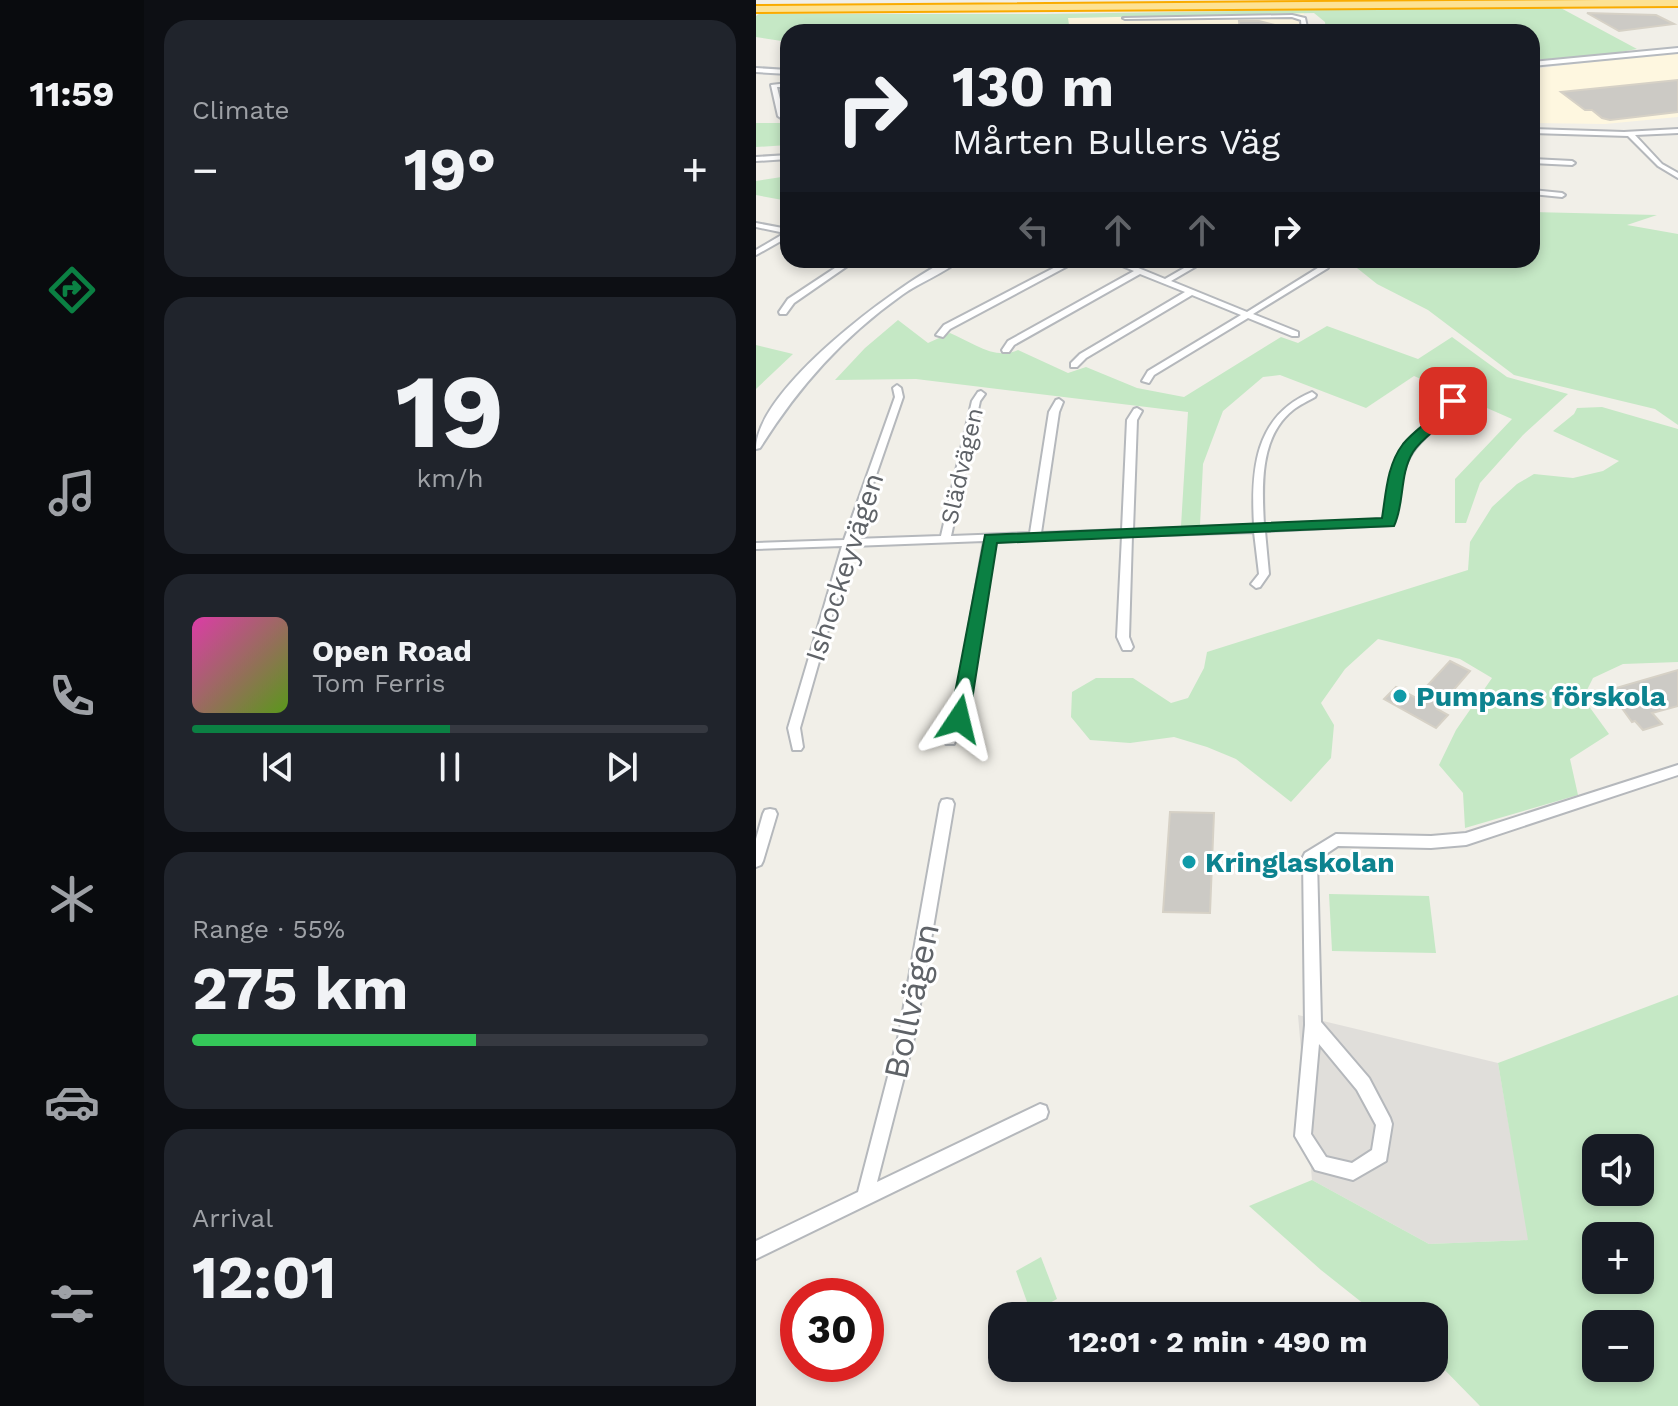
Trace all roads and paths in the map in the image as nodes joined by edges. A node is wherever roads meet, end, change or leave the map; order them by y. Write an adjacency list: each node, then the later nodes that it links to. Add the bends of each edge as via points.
1 (1340, 0): 3 (highway)
2 (1678, 3): 3 (highway)
3 (756, 7)
4 (1125, 18): 5 (street, via 1292,16)
5 (1304, 24)
6 (1677, 47): 7 (street)
7 (1540, 63)
8 (756, 70): 9 (street)
9 (780, 72)
10 (780, 85): 11 (street, via 774,85)
11 (780, 112)
12 (1540, 131): 14 (street)
13 (1678, 131): 14 (street)
14 (1630, 134): 20 (street)
15 (780, 158): 16 (street)
16 (756, 159)
17 (1540, 161): 18 (street)
18 (1572, 163)
19 (1678, 165): 20 (street)
20 (1662, 167): 21 (street)
21 (1678, 176)
22 (1540, 193): 23 (street)
23 (1562, 195)
24 (756, 225): 25 (street)
25 (780, 230)
26 (780, 237): 27 (street)
27 (756, 253)
28 (840, 268): 37 (street)
29 (942, 268): 50 (street, via 895,297 829,351 772,417)
30 (1060, 268): 40 (street)
31 (1132, 268): 34 (street)
32 (1189, 268): 35 (street)
33 (1324, 268): 38 (street)
34 (1140, 271): 35 (street); 41 (street)
35 (1166, 281): 36 (street)
36 (1191, 292): 38 (street); 42 (street)
37 (783, 312)
38 (1247, 313): 39 (street); 43 (street)
39 (1295, 334)
40 (940, 335)
41 (1006, 350)
42 (1074, 365)
43 (1146, 381)
44 (897, 388): 56 (street, Ishockeyvägen, via 899,397)
45 (981, 394): 55 (street, Slädvägen)
46 (1312, 395): 51 (street, via 1296,401 1270,429 1260,456)
47 (1453, 401): 51 (street, via 1409,447 1398,467 1388,523)
48 (1059, 402): 53 (street)
49 (1137, 411): 52 (street, via 1132,420)
50 (756, 445)
51 (1259, 529): 52 (street); 58 (street, via 1264,574)
52 (1127, 533): 53 (street); 59 (street)
53 (1035, 537): 54 (street)
54 (990, 538): 55 (street); 60 (street, via 959,719)
55 (945, 540): 56 (street)
56 (848, 543): 57 (street); 61 (street, Ishockeyvägen, via 794,728)
57 (756, 546)
58 (1256, 584)
59 (1127, 647)
60 (950, 741)
61 (797, 747)
62 (1678, 770): 66 (street, via 1466,839 1336,840 1310,857)
63 (947, 804): 68 (street, Bollvägen, via 907,1034)
64 (770, 814): 65 (street)
65 (756, 861)
66 (1313, 1025): 66 (street, via 1303,1136 1321,1164 1353,1172 1380,1155 1384,1124 1363,1084)
67 (1040, 1112): 68 (street)
68 (865, 1196): 69 (street)
69 (756, 1250)

